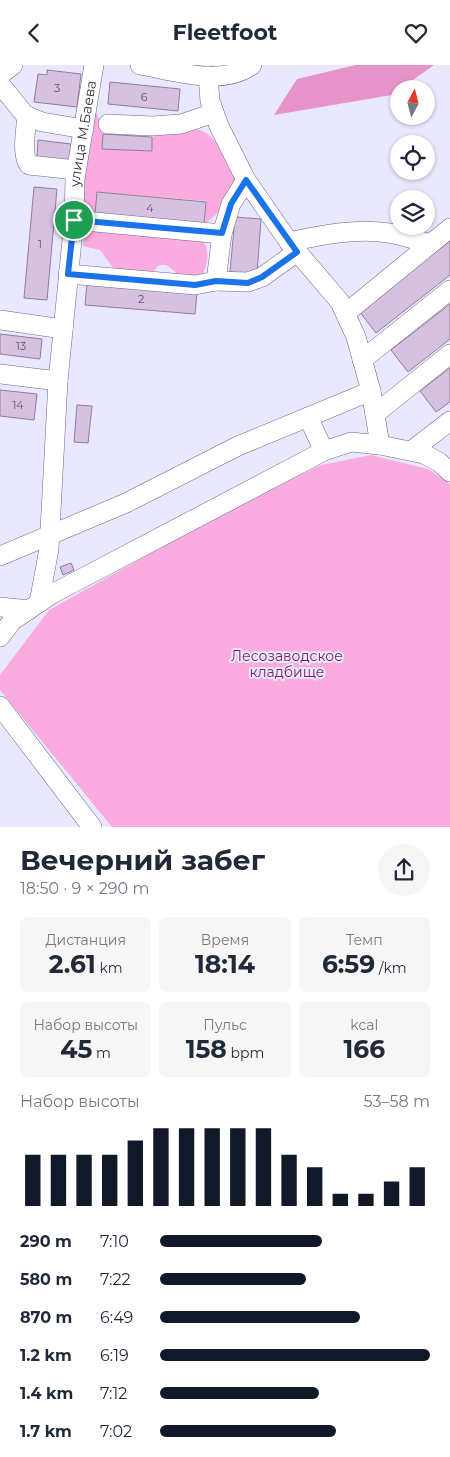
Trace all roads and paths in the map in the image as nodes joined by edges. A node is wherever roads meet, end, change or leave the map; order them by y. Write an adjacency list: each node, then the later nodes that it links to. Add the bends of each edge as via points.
1 (94, 65): 9 (street, улица М.Баева)
2 (140, 65): 4 (street)
3 (252, 65): 4 (street, via 226,76)
4 (204, 72): 6 (street)
5 (0, 84): 7 (street)
6 (214, 113): 8 (street, via 181,124); 11 (street)
7 (27, 116): 9 (street, via 42,122); 10 (street, via 25,154 28,165)
8 (108, 124)
9 (84, 129): 10 (street, улица М.Баева)
10 (76, 170): 12 (street, улица М.Баева)
11 (246, 180): 14 (street, via 231,204); 16 (street)
12 (74, 220): 14 (street); 17 (street, улица М.Баева)
13 (450, 227): 15 (street)
14 (222, 233): 18 (street)
15 (430, 244): 16 (street, via 390,233 366,231 313,237); 20 (street)
16 (293, 247): 18 (street, via 262,277 248,283); 20 (street)
17 (68, 274): 18 (street, via 195,285); 22 (street, улица М.Баева)
18 (216, 281)
19 (450, 290): 24 (street)
20 (346, 313): 24 (street)
21 (0, 320): 22 (street)
22 (62, 329): 26 (street, улица М.Баева)
23 (450, 354): 28 (street)
24 (362, 359): 27 (street)
25 (0, 375): 26 (street)
26 (58, 381): 35 (street, улица М.Баева)
27 (372, 391): 28 (street); 29 (street)
28 (375, 414): 31 (street)
29 (308, 417): 32 (street); 35 (street, via 238,446 126,503)
30 (450, 421): 33 (street)
31 (380, 445): 32 (street, via 350,443); 33 (street)
32 (324, 451): 37 (street)
33 (411, 451): 34 (street, via 439,462)
34 (450, 472)
35 (50, 534): 36 (street); 37 (street, улица М.Баева)
36 (0, 556)
37 (34, 606): 38 (street); 39 (street, via 12,621)
38 (0, 607)
39 (0, 637)
40 (0, 706): 41 (street)
41 (92, 827)

